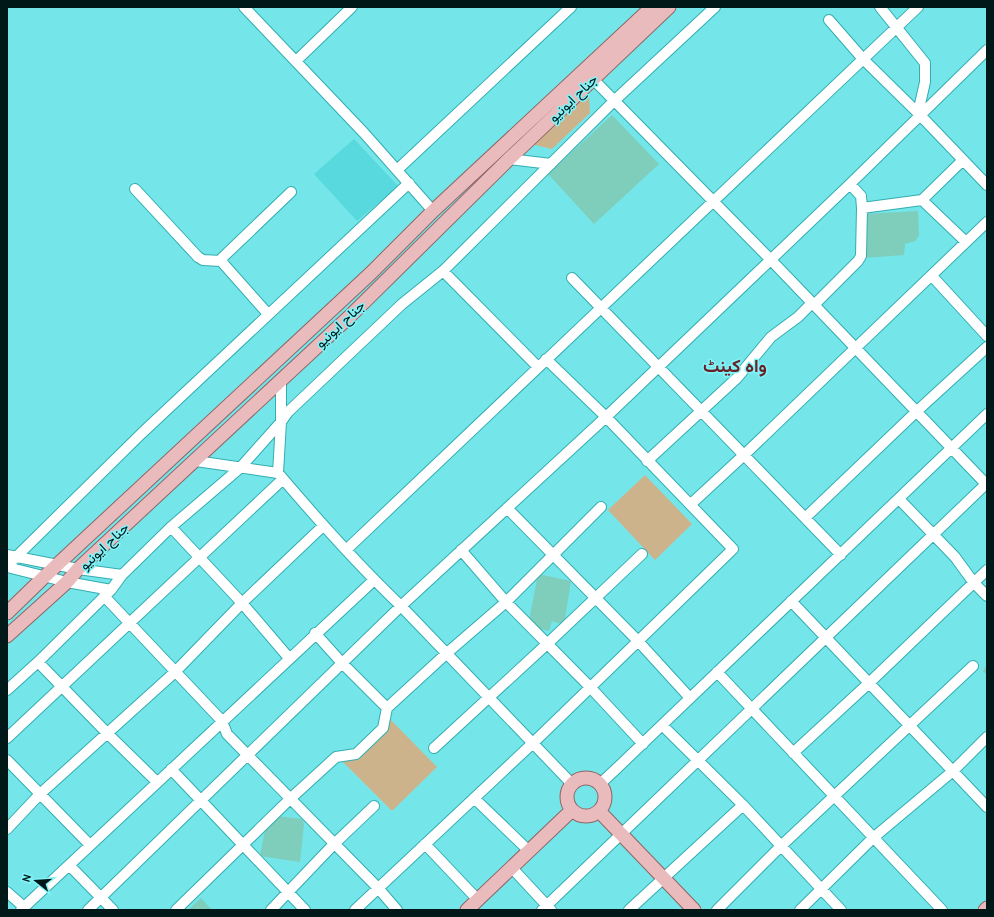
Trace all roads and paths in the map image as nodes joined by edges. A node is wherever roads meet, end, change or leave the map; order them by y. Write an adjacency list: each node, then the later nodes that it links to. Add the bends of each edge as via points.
1 (244, 7): 13 (street)
2 (352, 7): 13 (street)
3 (571, 7): 20 (street)
4 (652, 7): 29 (main road, جناح ایونیو)
5 (669, 7): 14 (main road, جناح ایونیو)
6 (715, 7): 15 (street)
7 (880, 7): 10 (street)
8 (918, 7): 10 (street)
9 (829, 20): 12 (street)
10 (896, 28): 12 (street); 16 (street, via 925,63 925,82)
11 (987, 50): 16 (street)
12 (863, 59): 16 (street); 27 (street)
13 (296, 61): 20 (street)
14 (593, 79): 15 (street); 17 (main road, جناح ایونیو)
15 (614, 101): 19 (street); 27 (street)
16 (919, 114): 18 (street); 22 (street)
17 (509, 159): 19 (street); 46 (main road, جناح ایونیو, via 349,317)
18 (963, 160): 23 (street); 26 (street)
19 (551, 164): 34 (street)
20 (397, 170): 21 (street)
21 (409, 183): 29 (street); 39 (street)
22 (850, 184): 28 (street, via 862,196); 32 (street)
23 (987, 185)
24 (135, 190): 33 (street, via 198,257 203,260)
25 (291, 192): 33 (street)
26 (922, 200): 28 (street); 31 (street)
27 (713, 202): 32 (street); 38 (street)
28 (862, 208): 37 (street, via 861,256)
29 (433, 211): 74 (main road, جناح ایونیو, via 366,279)
30 (987, 222): 31 (street)
31 (966, 242): 35 (street)
32 (770, 260): 37 (street); 45 (street)
33 (221, 261): 39 (street)
34 (443, 271): 44 (street); 51 (street, via 363,340 288,412)
35 (932, 276): 40 (street); 42 (street)
36 (572, 278): 38 (street)
37 (813, 304): 42 (street); 47 (street, via 771,337 737,378)
38 (601, 307): 43 (street); 45 (street)
39 (268, 314): 72 (street)
40 (987, 336)
41 (987, 346): 48 (street)
42 (856, 348): 48 (street); 53 (street)
43 (546, 359): 44 (street); 50 (street)
44 (538, 367): 67 (street)
45 (657, 367): 47 (street); 50 (street)
46 (281, 380): 51 (street); 54 (main road, جناح ایونیو)
47 (700, 411): 53 (street); 55 (street)
48 (916, 411): 52 (street); 63 (street)
49 (987, 414): 52 (street)
50 (606, 417): 55 (street); 62 (street)
51 (281, 422): 56 (street); 57 (street)
52 (952, 448): 58 (street); 59 (street)
53 (744, 455): 60 (street); 63 (street)
54 (196, 460): 56 (street); 76 (main road, جناح ایونیو)
55 (647, 461): 60 (street)
56 (240, 468): 57 (street); 65 (street)
57 (280, 476): 64 (street); 73 (street)
58 (987, 484): 66 (street)
59 (899, 499): 66 (street); 71 (street)
60 (691, 504): 95 (street, via 733,549)
61 (601, 507): 70 (street)
62 (507, 508): 68 (street); 70 (street)
63 (805, 518): 71 (street)
64 (323, 526): 67 (street); 88 (street)
65 (171, 527): 73 (street); 78 (street)
66 (934, 534): 82 (street); 94 (street)
67 (346, 550): 80 (street)
68 (461, 550): 87 (street); 89 (street)
69 (642, 554): 85 (street)
70 (553, 555): 85 (street); 87 (street)
71 (841, 555): 86 (street)
72 (11, 556): 74 (street); 75 (street)
73 (199, 558): 88 (street); 91 (street)
74 (58, 565): 76 (street); 79 (main road, جناح ایونیو)
75 (7, 567): 79 (street)
76 (78, 569): 78 (street); 81 (main road, جناح ایونیو)
77 (987, 570): 82 (street)
78 (122, 575): 83 (street)
79 (44, 577): 81 (street); 90 (main road, جناح ایونیو)
80 (374, 580): 89 (street); 92 (street)
81 (67, 582): 83 (street); 93 (main road, جناح ایونیو)
82 (974, 583): 84 (street); 104 (street)
83 (108, 593): 91 (street); 99 (street)
84 (987, 596)
85 (595, 598): 95 (street); 96 (street)
86 (791, 601): 94 (street); 103 (street)
87 (506, 602): 96 (street); 97 (street)
88 (242, 603): 98 (street); 102 (street)
89 (401, 606): 97 (street); 100 (street)
90 (7, 613)
91 (130, 623): 102 (street); 105 (street)
92 (315, 633): 98 (street); 100 (street)
93 (7, 636)
94 (826, 638): 104 (street); 111 (street)
95 (638, 641): 106 (street); 109 (street)
96 (548, 644): 106 (street); 108 (street)
97 (447, 653): 108 (street); 110 (street)
98 (289, 658): 112 (street)
99 (38, 662): 105 (street); 107 (street)
100 (342, 663): 110 (street); 122 (street)
101 (973, 666): 114 (street)
102 (175, 672): 112 (street); 115 (street)
103 (716, 672): 109 (street); 111 (street)
104 (869, 683): 114 (street); 121 (street)
105 (62, 686): 115 (street); 117 (street)
106 (590, 687): 118 (street); 119 (street)
107 (7, 690)
108 (489, 697): 118 (street); 120 (street)
109 (690, 698): 113 (street)
110 (387, 708): 133 (street, via 383,728 356,754 336,758)
111 (752, 709): 121 (street); 124 (street)
112 (222, 721): 122 (street, via 227,734); 125 (street)
113 (662, 725): 119 (street); 124 (street)
114 (910, 726): 126 (street); 131 (street)
115 (107, 733): 127 (street); 130 (street)
116 (987, 737): 126 (street)
117 (7, 738)
118 (533, 743): 128 (street); 132 (street)
119 (643, 744): 129 (street)
120 (434, 748)
121 (793, 752): 131 (street)
122 (247, 755): 133 (street); 134 (street)
123 (7, 760): 130 (street)
124 (698, 761): 135 (street); 141 (street)
125 (171, 769): 127 (street); 134 (street)
126 (953, 770): 137 (street); 142 (street)
127 (157, 782): 145 (street)
128 (572, 784): 129 (main road, via 586,778); 138 (main road, via 568,792 568,802)
129 (600, 784): 139 (main road, via 605,794 603,806)
130 (40, 794): 140 (street); 145 (street)
131 (834, 797): 142 (street); 147 (street)
132 (474, 798): 144 (street); 148 (street)
133 (290, 799): 143 (street); 146 (street)
134 (201, 800): 146 (street); 156 (street)
135 (742, 805): 147 (street); 151 (street)
136 (374, 806): 143 (street)
137 (987, 807)
138 (572, 810): 139 (main road, via 582,816 594,814); 148 (main road)
139 (599, 810): 141 (main road)
140 (7, 829)
141 (622, 834): 151 (main road); 159 (street)
142 (874, 838): 153 (street); 173 (street)
143 (334, 844): 152 (street); 155 (street)
144 (425, 844): 152 (street); 157 (street)
145 (90, 845): 149 (street)
146 (244, 845): 155 (street); 162 (street)
147 (781, 846): 153 (street); 170 (street)
148 (529, 851): 150 (main road)
149 (69, 864): 156 (street); 158 (street)
150 (512, 868): 157 (main road); 159 (street)
151 (664, 878): 168 (street); 169 (main road)
152 (378, 888): 165 (street); 166 (street)
153 (822, 889): 171 (street); 172 (street)
154 (7, 892): 158 (street)
155 (289, 892): 163 (street); 164 (street)
156 (102, 897): 160 (street); 161 (street)
157 (478, 900): 167 (main road)
158 (22, 908)
159 (547, 908)
160 (88, 910)
161 (113, 910)
162 (176, 910)
163 (271, 910)
164 (305, 910)
165 (355, 910)
166 (397, 910)
167 (467, 910)
168 (629, 910)
169 (694, 910)
170 (717, 910)
171 (800, 910)
172 (841, 910)
173 (942, 910)

